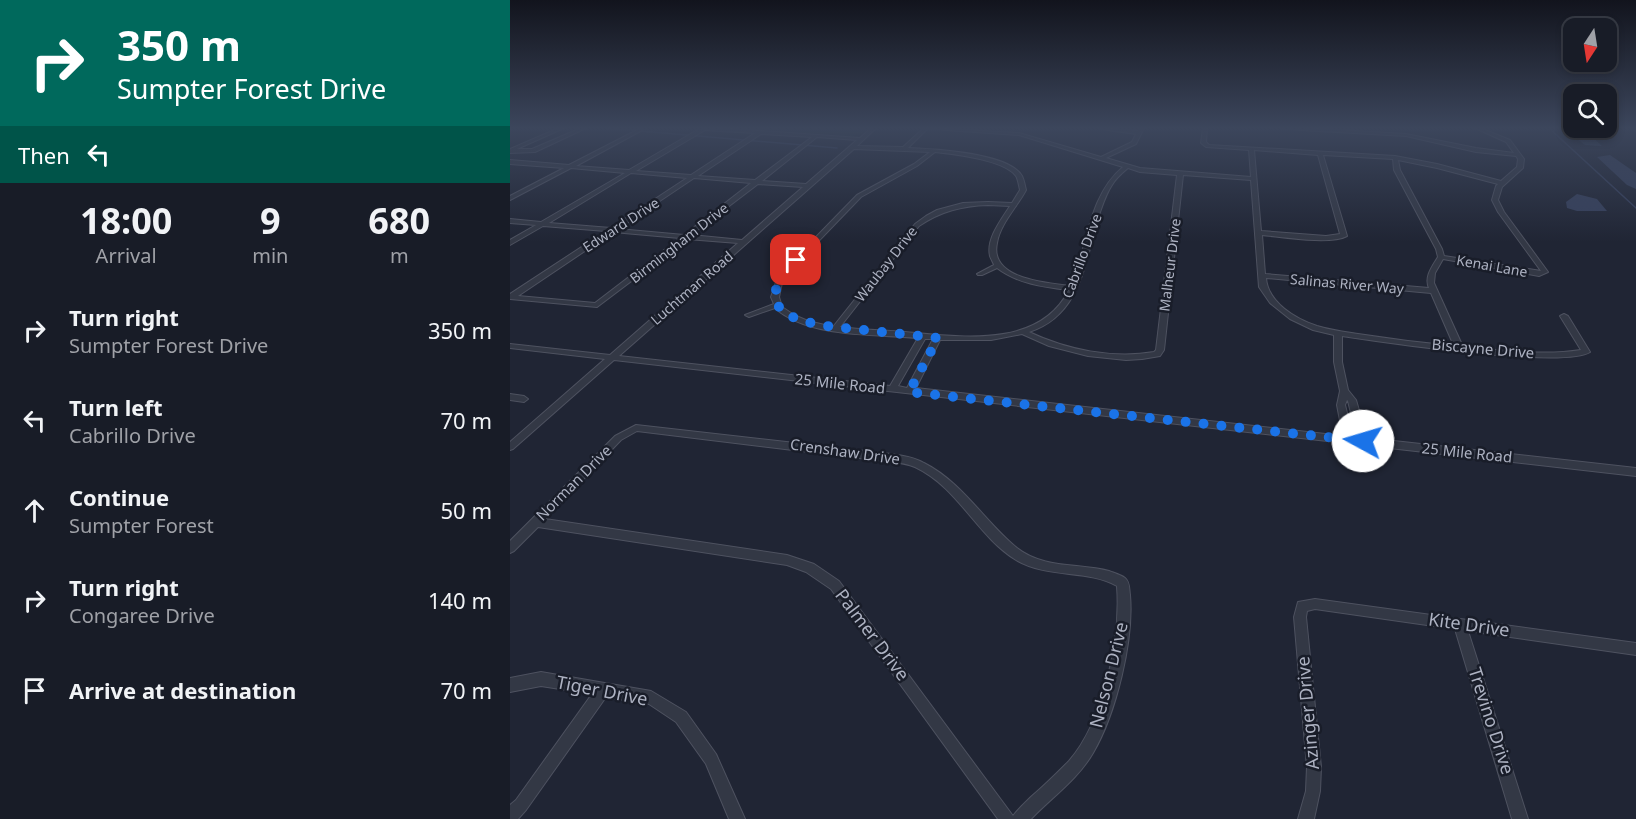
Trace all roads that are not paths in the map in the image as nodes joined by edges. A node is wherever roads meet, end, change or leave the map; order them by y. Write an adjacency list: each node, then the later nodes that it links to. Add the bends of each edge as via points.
1 (561, 166): 14 (street)
2 (641, 166): 16 (street)
3 (709, 166): 18 (street, Edward Drive)
4 (777, 166): 20 (street, Birmingham Drive)
5 (830, 166): 22 (street, Luchtman Road)
6 (917, 166): 39 (street, via 859,196 780,277 776,286)
7 (1009, 166): 24 (street, via 1024,182)
8 (1121, 166): 15 (street)
9 (1253, 166): 19 (street, Biscayne Drive)
10 (1324, 166): 28 (street, via 1345,234 1341,237)
11 (1396, 166): 32 (street)
12 (1438, 166): 21 (street)
13 (1520, 166): 21 (street)
14 (570, 167): 16 (street); 23 (street)
15 (1126, 168): 17 (street); 36 (street, Cabrillo Drive, via 1107,184)
16 (631, 172): 18 (street); 26 (street)
17 (1180, 174): 19 (street); 43 (street, Malheur Drive, via 1157,354 1115,356 1063,349)
18 (693, 177): 20 (street); 27 (street, Edward Drive)
19 (1254, 179): 28 (street, Biscayne Drive)
20 (757, 182): 22 (street); 29 (street, Birmingham Drive)
21 (1502, 183): 32 (street, Kenai Lane, via 1495,200 1545,272 1497,268)
22 (808, 186): 30 (street, Luchtman Road)
23 (510, 198)
24 (1014, 205): 33 (street, via 993,243 993,256); 42 (street, Waubay Drive, via 974,203 927,217)
25 (510, 220): 26 (street)
26 (542, 224): 27 (street); 31 (street)
27 (612, 230): 29 (street); 38 (street, Edward Drive)
28 (1258, 233): 35 (street, Biscayne Drive)
29 (687, 237): 30 (street); 38 (street, Birmingham Drive, via 597,305)
30 (744, 242): 49 (street, Luchtman Road)
31 (510, 243)
32 (1441, 256): 37 (street, via 1430,277)
33 (999, 265): 34 (street); 36 (street, via 1019,279)
34 (980, 274)
35 (1262, 276): 37 (street, Salinas River Way); 44 (street, Biscayne Drive, via 1268,297 1281,309 1296,319)
36 (1073, 288): 43 (street, Cabrillo Drive, via 1058,311)
37 (1433, 291): 48 (street)
38 (511, 297)
39 (778, 306): 40 (street); 42 (street, Cabrillo Drive, via 806,323)
40 (749, 315)
41 (1564, 316): 48 (street, Biscayne Drive, via 1586,352 1547,355)
42 (836, 328): 45 (street, Cabrillo Drive)
43 (1023, 332): 46 (street, Cabrillo Drive, via 975,339)
44 (1338, 334): 48 (street, Biscayne Drive); 51 (street)
45 (923, 336): 46 (street, Cabrillo Drive); 50 (street)
46 (938, 338): 52 (street)
47 (510, 346): 49 (street, 25 Mile Road)
48 (1459, 347)
49 (610, 359): 50 (street, 25 Mile Road); 58 (street, Luchtman Road)
50 (892, 389): 52 (street, 25 Mile Road)
51 (1344, 391): 56 (street, via 1341,405); 57 (street, via 1352,399)
52 (909, 392): 56 (street, 25 Mile Road)
53 (510, 397): 54 (street)
54 (524, 399)
55 (643, 427): 60 (street, Norman Drive, via 621,435); 62 (street, Crenshaw Drive, via 906,460 937,477 1023,558 1057,570)
56 (1348, 440): 57 (street, 25 Mile Road)
57 (1363, 441): 59 (street, 25 Mile Road)
58 (510, 447)
59 (1636, 472)
60 (535, 522): 61 (street, Norman Drive); 70 (street, Palmer Drive, via 776,558 816,571 835,585)
61 (510, 548)
62 (1116, 578): 71 (street, Nelson Drive, via 1123,583 1124,621 1104,712 1086,751)
63 (1302, 606): 64 (street, Kite Drive, via 1315,604); 72 (street, Azinger Drive, via 1314,767)
64 (1460, 624): 65 (street, Kite Drive); 73 (street, Trevino Drive)
65 (1636, 649)
66 (510, 685): 67 (street, Tiger Drive, via 542,679)
67 (603, 690): 68 (street); 69 (street, Tiger Drive, via 651,698 681,717 711,759)
68 (510, 816)
69 (737, 819)
70 (1007, 819)
71 (1020, 819)
72 (1306, 819)
73 (1520, 819)

